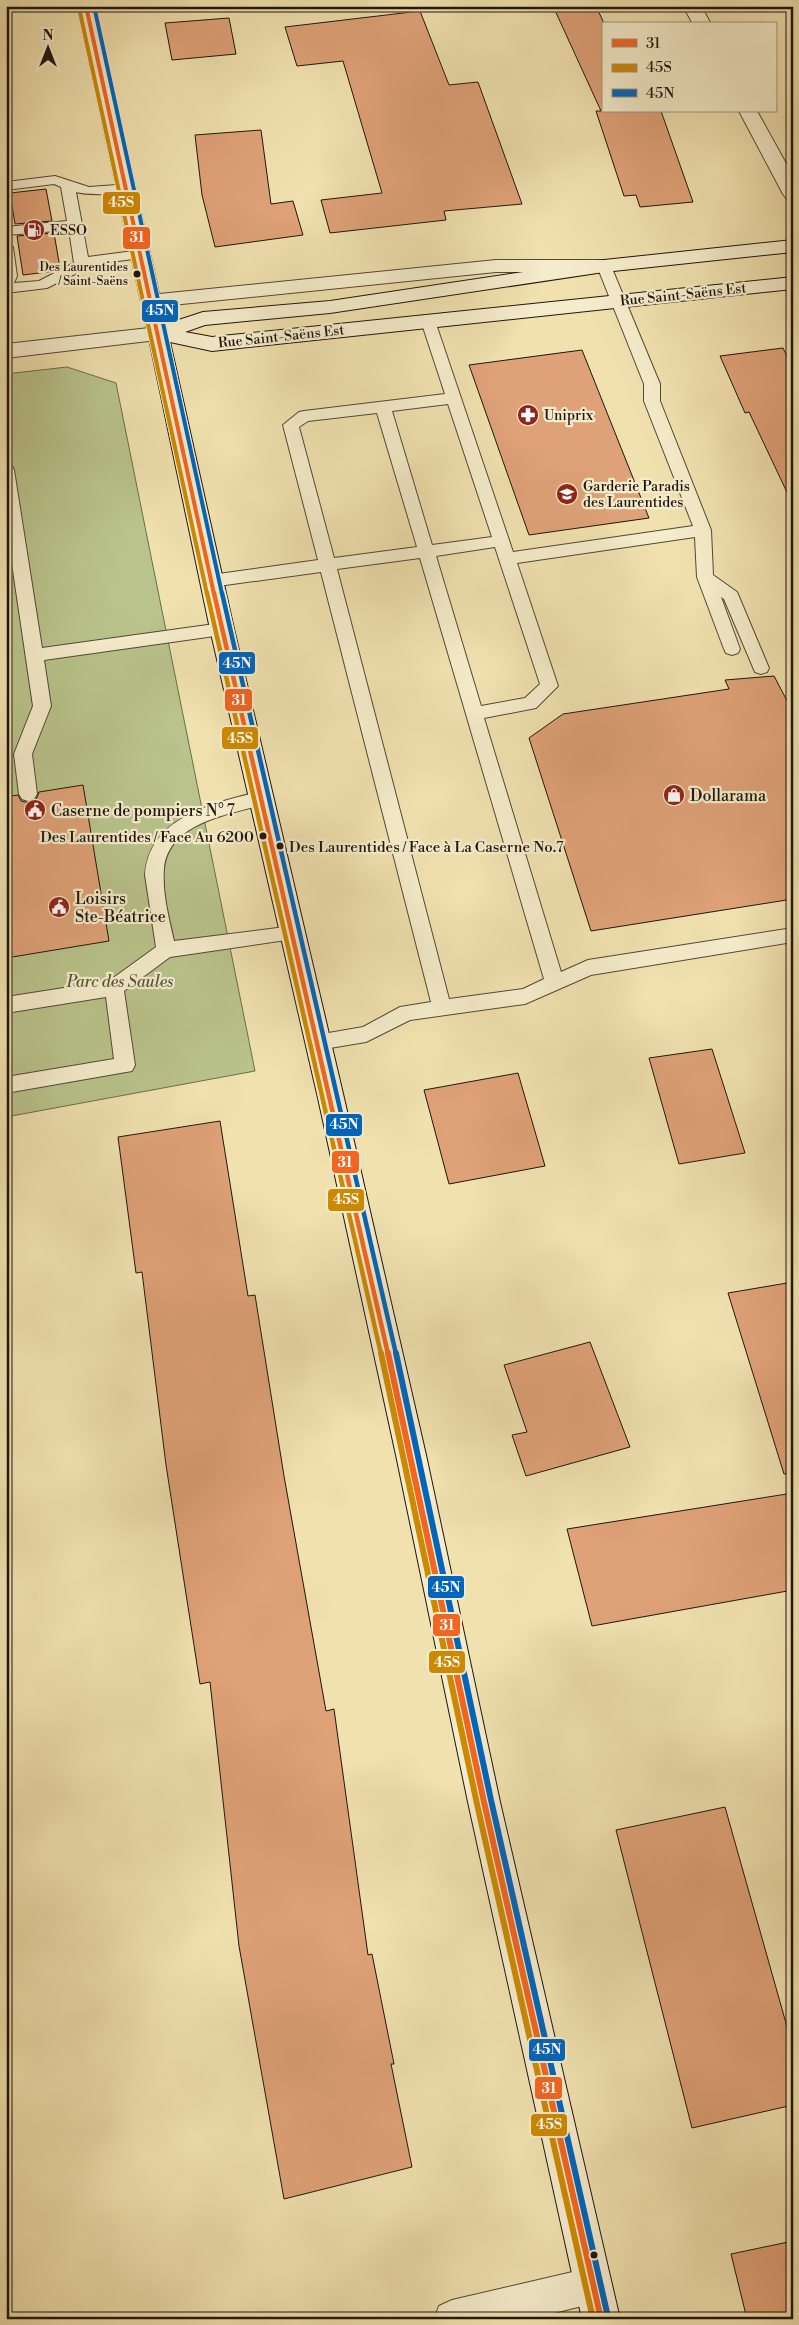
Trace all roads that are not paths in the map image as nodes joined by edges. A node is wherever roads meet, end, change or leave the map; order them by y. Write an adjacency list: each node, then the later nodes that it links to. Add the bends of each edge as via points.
1 (86, 6): 7 (main road)
2 (692, 6): 3 (main road)
3 (701, 22)
4 (749, 112): 8 (main road)
5 (68, 184): 6 (lane, via 55,180); 7 (lane, via 88,191); 9 (lane)
6 (6, 186)
7 (126, 187): 13 (main road)
8 (793, 194)
9 (75, 225): 10 (lane); 14 (lane)
10 (6, 231)
11 (6, 246): 17 (lane, via 10,276)
12 (793, 246): 15 (main road, Rue Saint-Saëns Est)
13 (141, 254): 14 (lane, via 92,260); 19 (main road)
14 (82, 265): 18 (lane, via 42,285)
15 (604, 266): 19 (main road, Rue Saint-Saëns Est, via 496,266); 20 (lane); 22 (main road, Rue Saint-Saëns Est, via 330,307 203,319)
16 (793, 283): 20 (main road, Rue Saint-Saëns Est)
17 (6, 284)
18 (6, 288)
19 (151, 301): 22 (main road)
20 (618, 301): 21 (main road, Rue Saint-Saëns Est); 27 (lane, via 652,384 652,400)
21 (428, 321): 22 (main road, Rue Saint-Saëns Est, via 212,344); 24 (lane)
22 (158, 334): 23 (main road); 33 (main road)
23 (6, 351)
24 (454, 398): 25 (lane); 28 (lane)
25 (383, 407): 29 (lane); 31 (lane, via 304,416 291,425)
26 (6, 470): 36 (lane)
27 (703, 530): 30 (lane); 32 (lane)
28 (501, 541): 29 (lane); 30 (lane)
29 (426, 552): 31 (lane); 38 (lane)
30 (507, 559): 38 (lane, via 549,686 530,704)
31 (327, 565): 33 (lane); 47 (lane)
32 (705, 577): 35 (lane); 37 (lane, via 731,596)
33 (211, 581): 34 (main road)
34 (222, 629): 36 (lane); 40 (main road)
35 (732, 649)
36 (35, 655): 39 (lane, via 42,706 23,754)
37 (761, 668)
38 (474, 713): 44 (lane)
39 (28, 794)
40 (262, 798): 41 (main road); 43 (lane, via 213,810 198,817 163,844 155,866 155,879)
41 (292, 932): 43 (lane); 48 (main road)
42 (793, 935): 44 (lane, via 588,968)
43 (166, 950): 45 (lane)
44 (555, 983): 47 (lane, via 526,996)
45 (114, 988): 46 (lane); 49 (lane, via 125,1065)
46 (6, 1005)
47 (442, 1007): 48 (lane, via 407,1013 366,1034)
48 (318, 1042): 50 (main road)
49 (6, 1085)
50 (597, 2302): 51 (main road)
51 (452, 2319)

